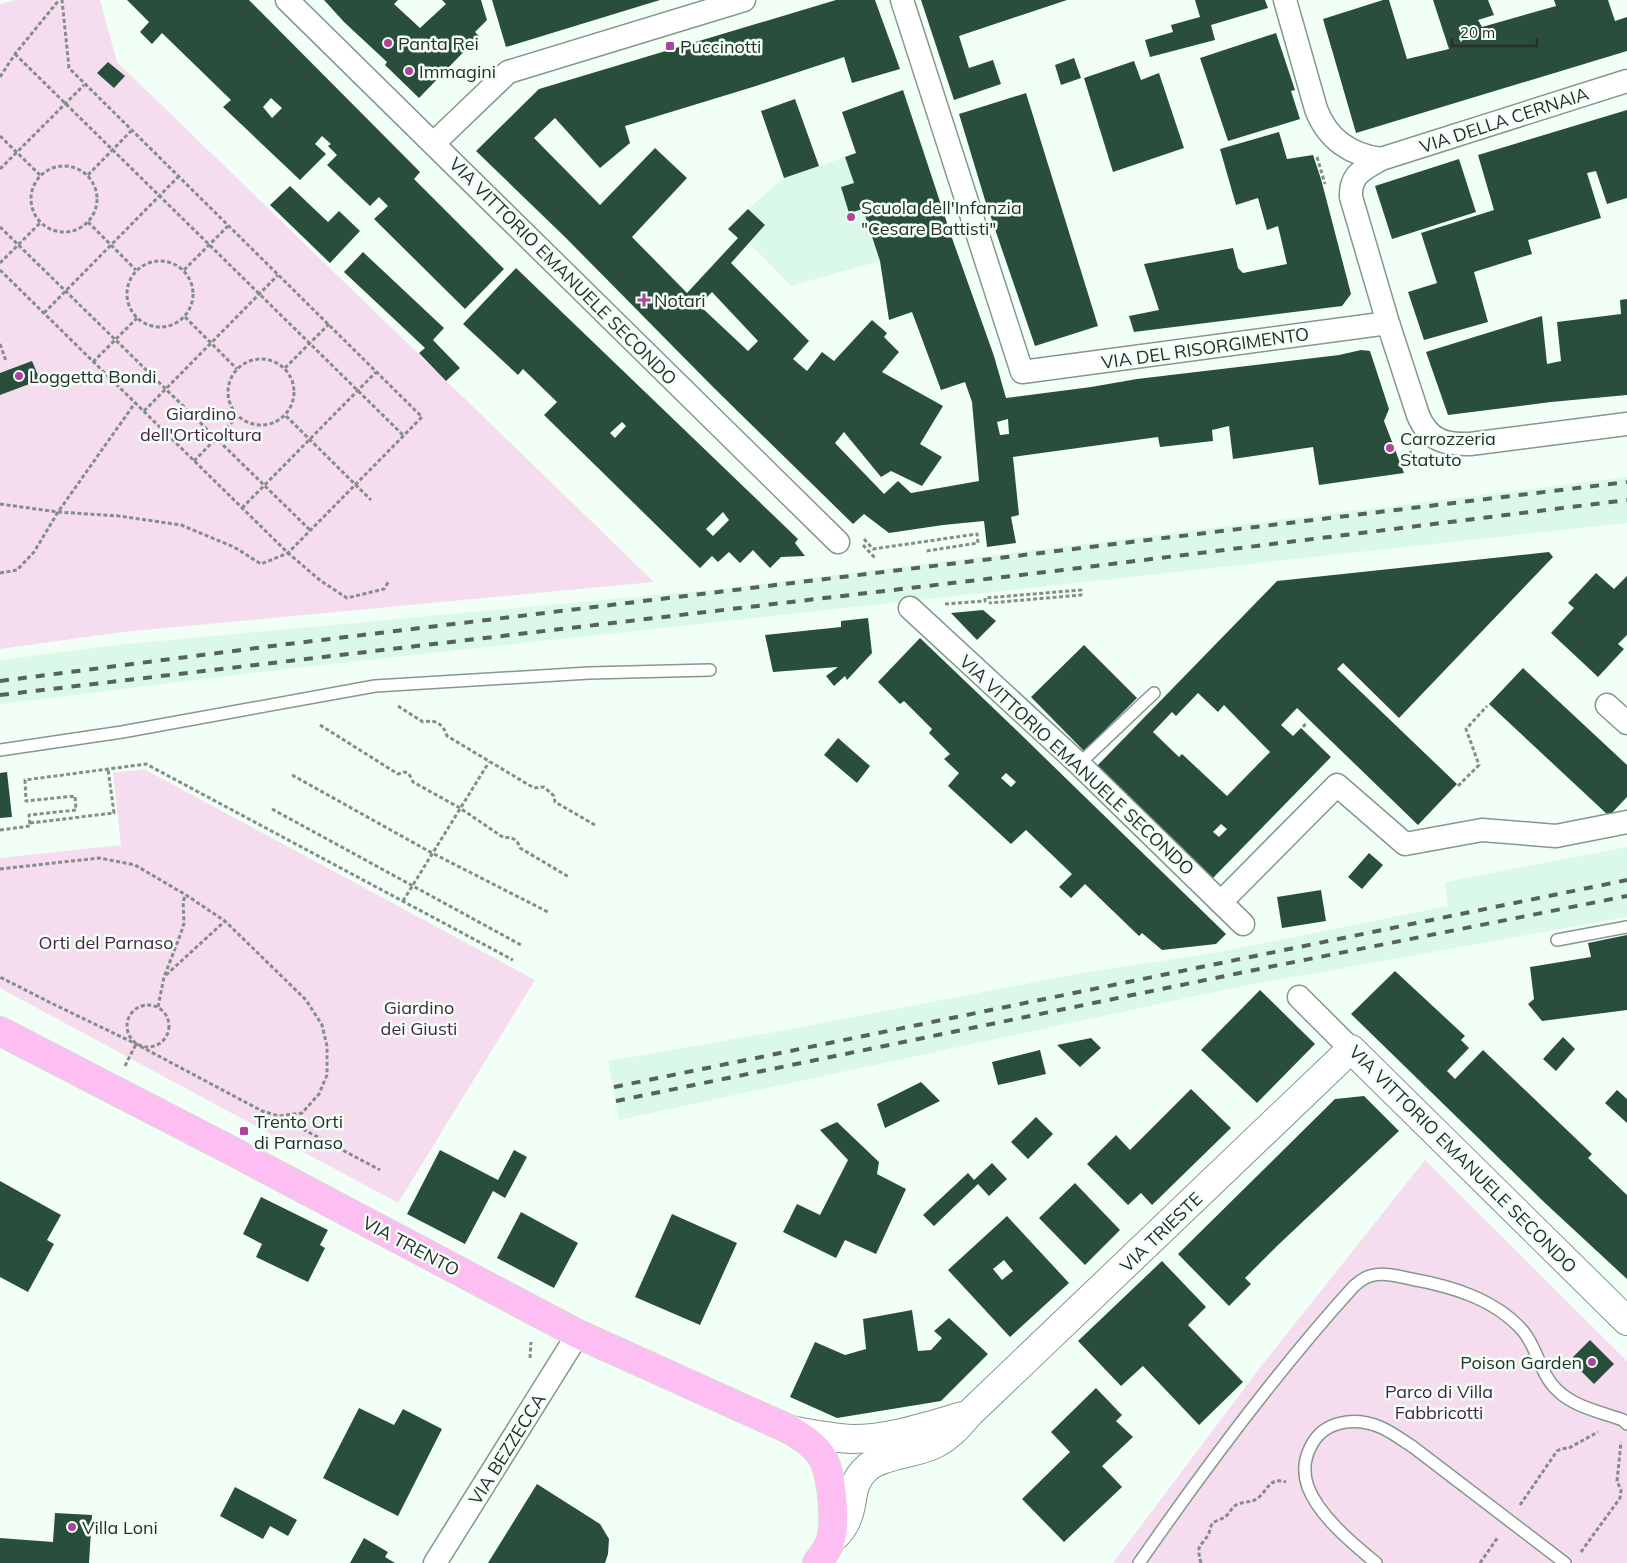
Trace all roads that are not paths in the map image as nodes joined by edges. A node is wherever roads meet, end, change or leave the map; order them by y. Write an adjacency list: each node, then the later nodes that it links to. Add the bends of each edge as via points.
1 (287, 0): 6 (street, VIA VITTORIO EMANUELE SECONDO)
2 (744, 0): 6 (street, via 508,72)
3 (902, 0): 8 (street, VIA DEL RISORGIMENTO, via 1022,372)
4 (1285, 0): 7 (street, via 1322,123 1346,148)
5 (1627, 81): 7 (street, VIA DELLA CERNAIA)
6 (434, 143): 10 (street, VIA VITTORIO EMANUELE SECONDO)
7 (1381, 160): 8 (street, VIA DELLA CERNAIA, via 1357,174 1350,188)
8 (1388, 323): 9 (street, VIA DELLA CERNAIA, via 1421,423 1439,440 1454,445 1470,444)
9 (1627, 424)
10 (847, 540)
11 (910, 608): 17 (street, VIA VITTORIO EMANUELE SECONDO)
12 (710, 670): 16 (lane, via 375,686 122,732)
13 (1154, 693): 17 (lane)
14 (1607, 705): 15 (street)
15 (1627, 723)
16 (0, 750)
17 (1078, 764): 19 (street, VIA VITTORIO EMANUELE SECONDO)
18 (1627, 822): 19 (street, via 1556,836 1482,830 1405,844 1337,785)
19 (1221, 902): 20 (street, VIA VITTORIO EMANUELE SECONDO)
20 (1243, 924)
21 (1627, 928): 22 (lane)
22 (1557, 940)
23 (1299, 997): 25 (street, VIA VITTORIO EMANUELE SECONDO)
24 (0, 1031): 27 (main road, VIA TRENTO)
25 (1351, 1049): 26 (street, VIA VITTORIO EMANUELE SECONDO); 28 (street, VIA TRIESTE)
26 (1627, 1320)
27 (578, 1334): 30 (main road, VIA TRENTO); 32 (street, VIA BEZZECCA)
28 (970, 1414): 30 (street, VIA TRIESTE, via 906,1431 854,1439); 31 (street, VIA TRIESTE, via 950,1435 934,1445 877,1461 866,1468 854,1484 845,1524)
29 (1626, 1420): 34 (lane, via 1576,1403 1557,1391 1544,1372 1530,1340 1492,1306 1432,1283 1398,1276 1370,1276 1354,1286 1272,1385)
30 (791, 1430): 31 (main road, VIA TRENTO, via 813,1445 822,1457 832,1488)
31 (831, 1540): 33 (main road, VIA TRIESTE)
32 (435, 1563)
33 (817, 1563)
34 (1139, 1563)
35 (1376, 1563): 36 (lane, via 1322,1511 1304,1476 1305,1459 1316,1437 1337,1423 1356,1422 1382,1428 1413,1447)
36 (1565, 1563)

